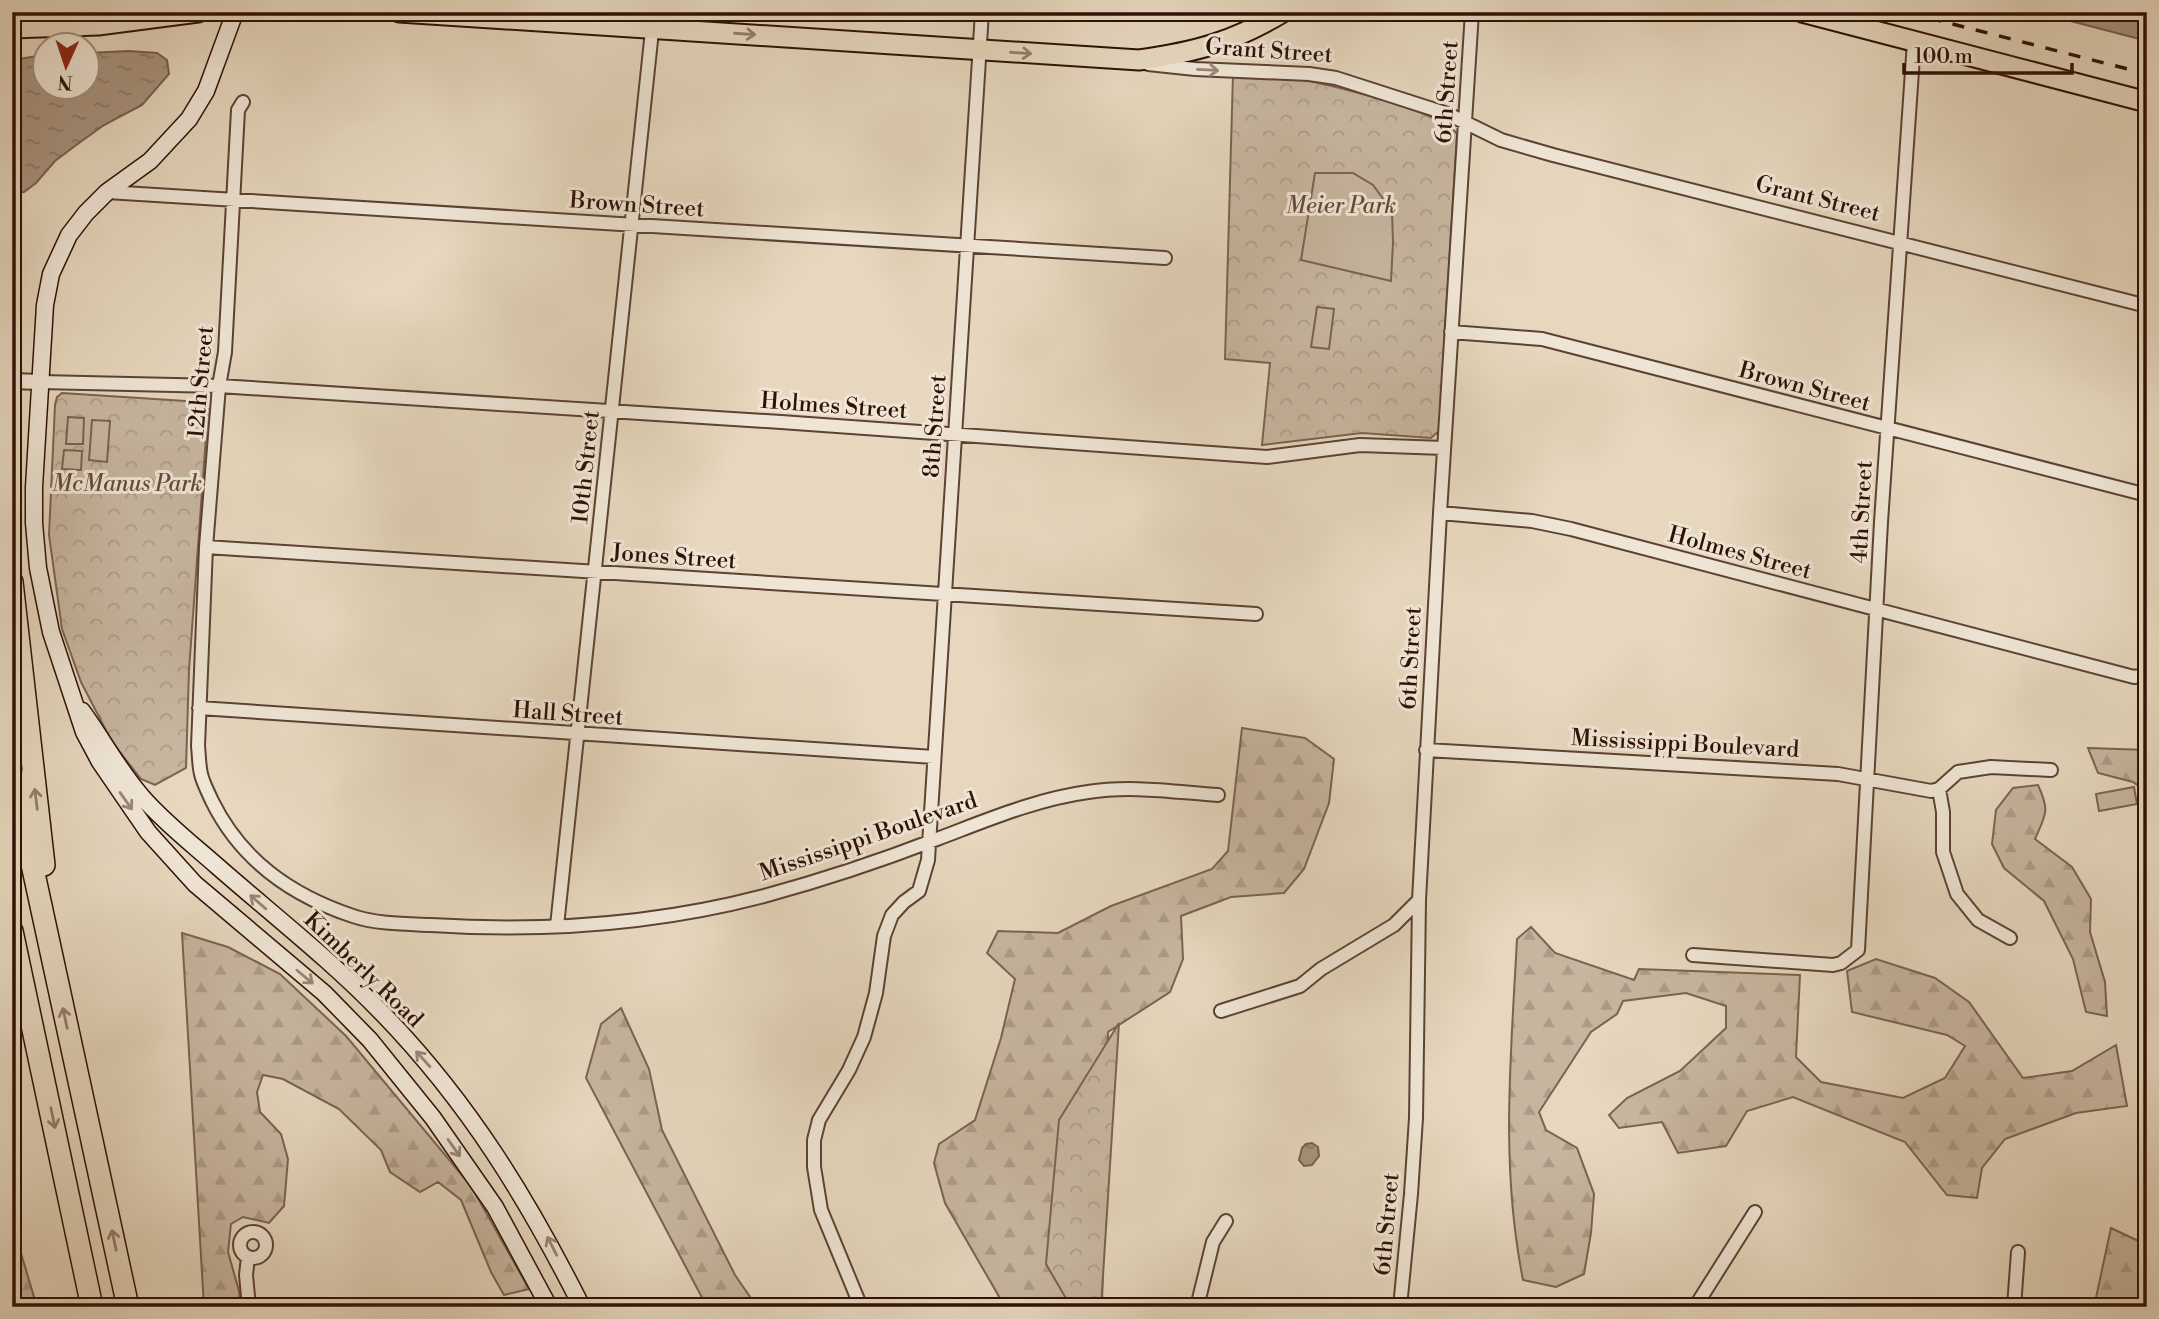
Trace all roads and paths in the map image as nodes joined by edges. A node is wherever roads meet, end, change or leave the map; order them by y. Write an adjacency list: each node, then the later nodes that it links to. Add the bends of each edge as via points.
1 (198, 12): 10 (main road, via 98,24)
2 (235, 12): 17 (main road, Kimberly Road, via 206,91 189,119 150,161)
3 (399, 12): 8 (main road, Grant Street)
4 (982, 12): 12 (street, 8th Street)
5 (1283, 12): 13 (main road, via 1226,42 1186,54 1139,60)
6 (1472, 12): 16 (street, 6th Street)
7 (1802, 12): 11 (main road)
8 (440, 14): 9 (main road, Grant Street)
9 (653, 20): 12 (main road, Grant Street, one-way to 12); 19 (street, 10th Street)
10 (12, 27)
11 (1914, 42): 15 (main road); 20 (street, 4th Street)
12 (979, 50): 13 (main road, Grant Street, one-way to 13); 21 (street, 8th Street)
13 (1091, 57): 16 (street, Grant Street, one-way to 16, via 1336,78 1448,114)
14 (243, 102): 18 (street, 12th Street, via 238,110)
15 (2147, 102)
16 (1465, 125): 20 (street, Grant Street, via 1553,155); 24 (street, 6th Street)
17 (107, 192): 18 (street, Brown Street); 26 (main road, Kimberly Road, via 69,236 51,274)
18 (233, 200): 19 (street, Brown Street); 27 (street, 12th Street)
19 (632, 225): 21 (street, Brown Street); 28 (street, 10th Street)
20 (1899, 245): 23 (street, Grant Street); 29 (street, 4th Street)
21 (967, 247): 22 (street, Brown Street); 30 (street, 8th Street)
22 (1165, 258)
23 (2147, 306)
24 (1451, 332): 29 (street, Brown Street, via 1542,339); 31 (street, 6th Street)
25 (12, 381): 26 (street)
26 (40, 382): 27 (street); 41 (main road, Kimberly Road, via 34,487 38,568 51,632)
27 (219, 386): 28 (street, Holmes Street); 34 (street, 12th Street)
28 (612, 412): 30 (street, Holmes Street); 35 (street, 10th Street)
29 (1887, 429): 32 (street, Brown Street); 38 (street, 4th Street)
30 (955, 435): 31 (street, Holmes Street, via 1267,457 1360,444); 37 (street, 8th Street)
31 (1444, 448): 33 (street, 6th Street)
32 (2147, 495)
33 (1440, 513): 38 (street, Holmes Street, via 1571,529); 44 (street, 6th Street)
34 (206, 547): 35 (street, Jones Street); 42 (street, 12th Street)
35 (595, 572): 37 (street, Jones Street); 43 (street, 10th Street)
36 (12, 582): 53 (highway, one-way to 36, via 44,861)
37 (945, 595): 39 (street, Jones Street); 45 (street, 8th Street)
38 (1876, 610): 40 (street, Holmes Street, via 2134,677); 48 (street, 4th Street)
39 (1256, 614)
40 (2147, 671)
41 (72, 697): 66 (main road, Kimberly Road, one-way to 66, via 83,732 148,832 195,884 324,993 370,1040 433,1118 495,1207); 67 (main road, Kimberly Road, one-way to 41, via 522,1193 428,1064 319,954 143,798)
42 (199, 708): 43 (street, Hall Street); 54 (street, Mississippi Boulevard, via 201,774 208,792 247,854 280,882 355,917 482,929)
43 (578, 735): 45 (street, Hall Street); 54 (street, 10th Street)
44 (1426, 750): 48 (street, Mississippi Boulevard); 52 (street, 6th Street)
45 (934, 757): 51 (street, 8th Street)
46 (2051, 770): 49 (street, via 1991,767 1958,772)
47 (12, 772): 53 (highway)
48 (1867, 779): 49 (street, Mississippi Boulevard); 57 (street, 4th Street, via 1858,950 1842,962 1827,964)
49 (1939, 789): 56 (street, via 1944,812 1943,852 1957,894 1978,920)
50 (1218, 795): 51 (street, Mississippi Boulevard, via 1126,788 1087,792 998,816)
51 (929, 842): 54 (street, Mississippi Boulevard, via 863,867 706,909); 68 (street, 8th Street, via 919,891 892,915 884,936 864,1037 814,1140 821,1210)
52 (1419, 900): 58 (street, via 1394,925 1300,986); 70 (street, 6th Street, via 1416,1118)
53 (43, 916): 64 (highway, one-way to 53)
54 (557, 926)
55 (12, 932): 63 (highway, one-way to 63)
56 (2010, 938)
57 (1693, 955)
58 (1221, 1011)
59 (1755, 1213): 71 (street)
60 (1226, 1221): 69 (street, via 1213,1242)
61 (2018, 1252): 72 (street)
62 (248, 1256): 65 (street)
63 (92, 1307)
64 (128, 1307)
65 (248, 1307)
66 (549, 1307)
67 (582, 1307)
68 (861, 1307)
69 (1197, 1307)
70 (1400, 1307)
71 (1695, 1307)
72 (2014, 1307)

